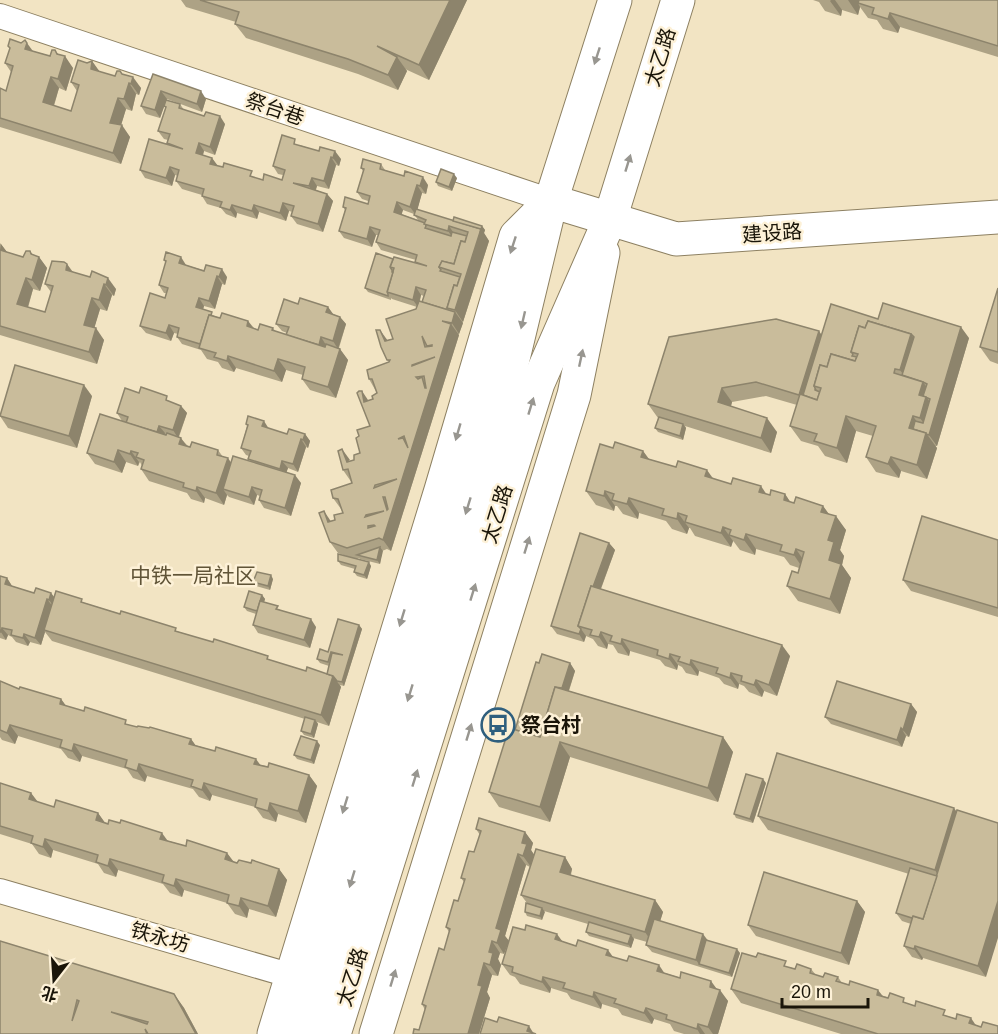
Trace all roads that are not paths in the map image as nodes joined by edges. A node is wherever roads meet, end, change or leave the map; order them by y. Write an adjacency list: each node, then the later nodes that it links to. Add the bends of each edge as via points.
1 (615, 0): 4 (main road, 太乙路, one-way to 4)
2 (678, 0): 6 (main road, 太乙路, one-way to 2)
3 (0, 16): 4 (street, 祭台巷)
4 (551, 201): 6 (main road, 建设路); 8 (main road, 太乙路, one-way to 8, via 513,359)
5 (998, 218): 6 (main road, 建设路, via 676,239)
6 (610, 219): 11 (main road, 太乙路, one-way to 6, via 538,383); 12 (main road, one-way to 6, via 574,395)
7 (0, 891): 8 (street, 铁永坊)
8 (306, 980): 9 (main road); 10 (main road, 太乙路)
9 (274, 1034)
10 (304, 1034)
11 (334, 1034)
12 (376, 1034)

